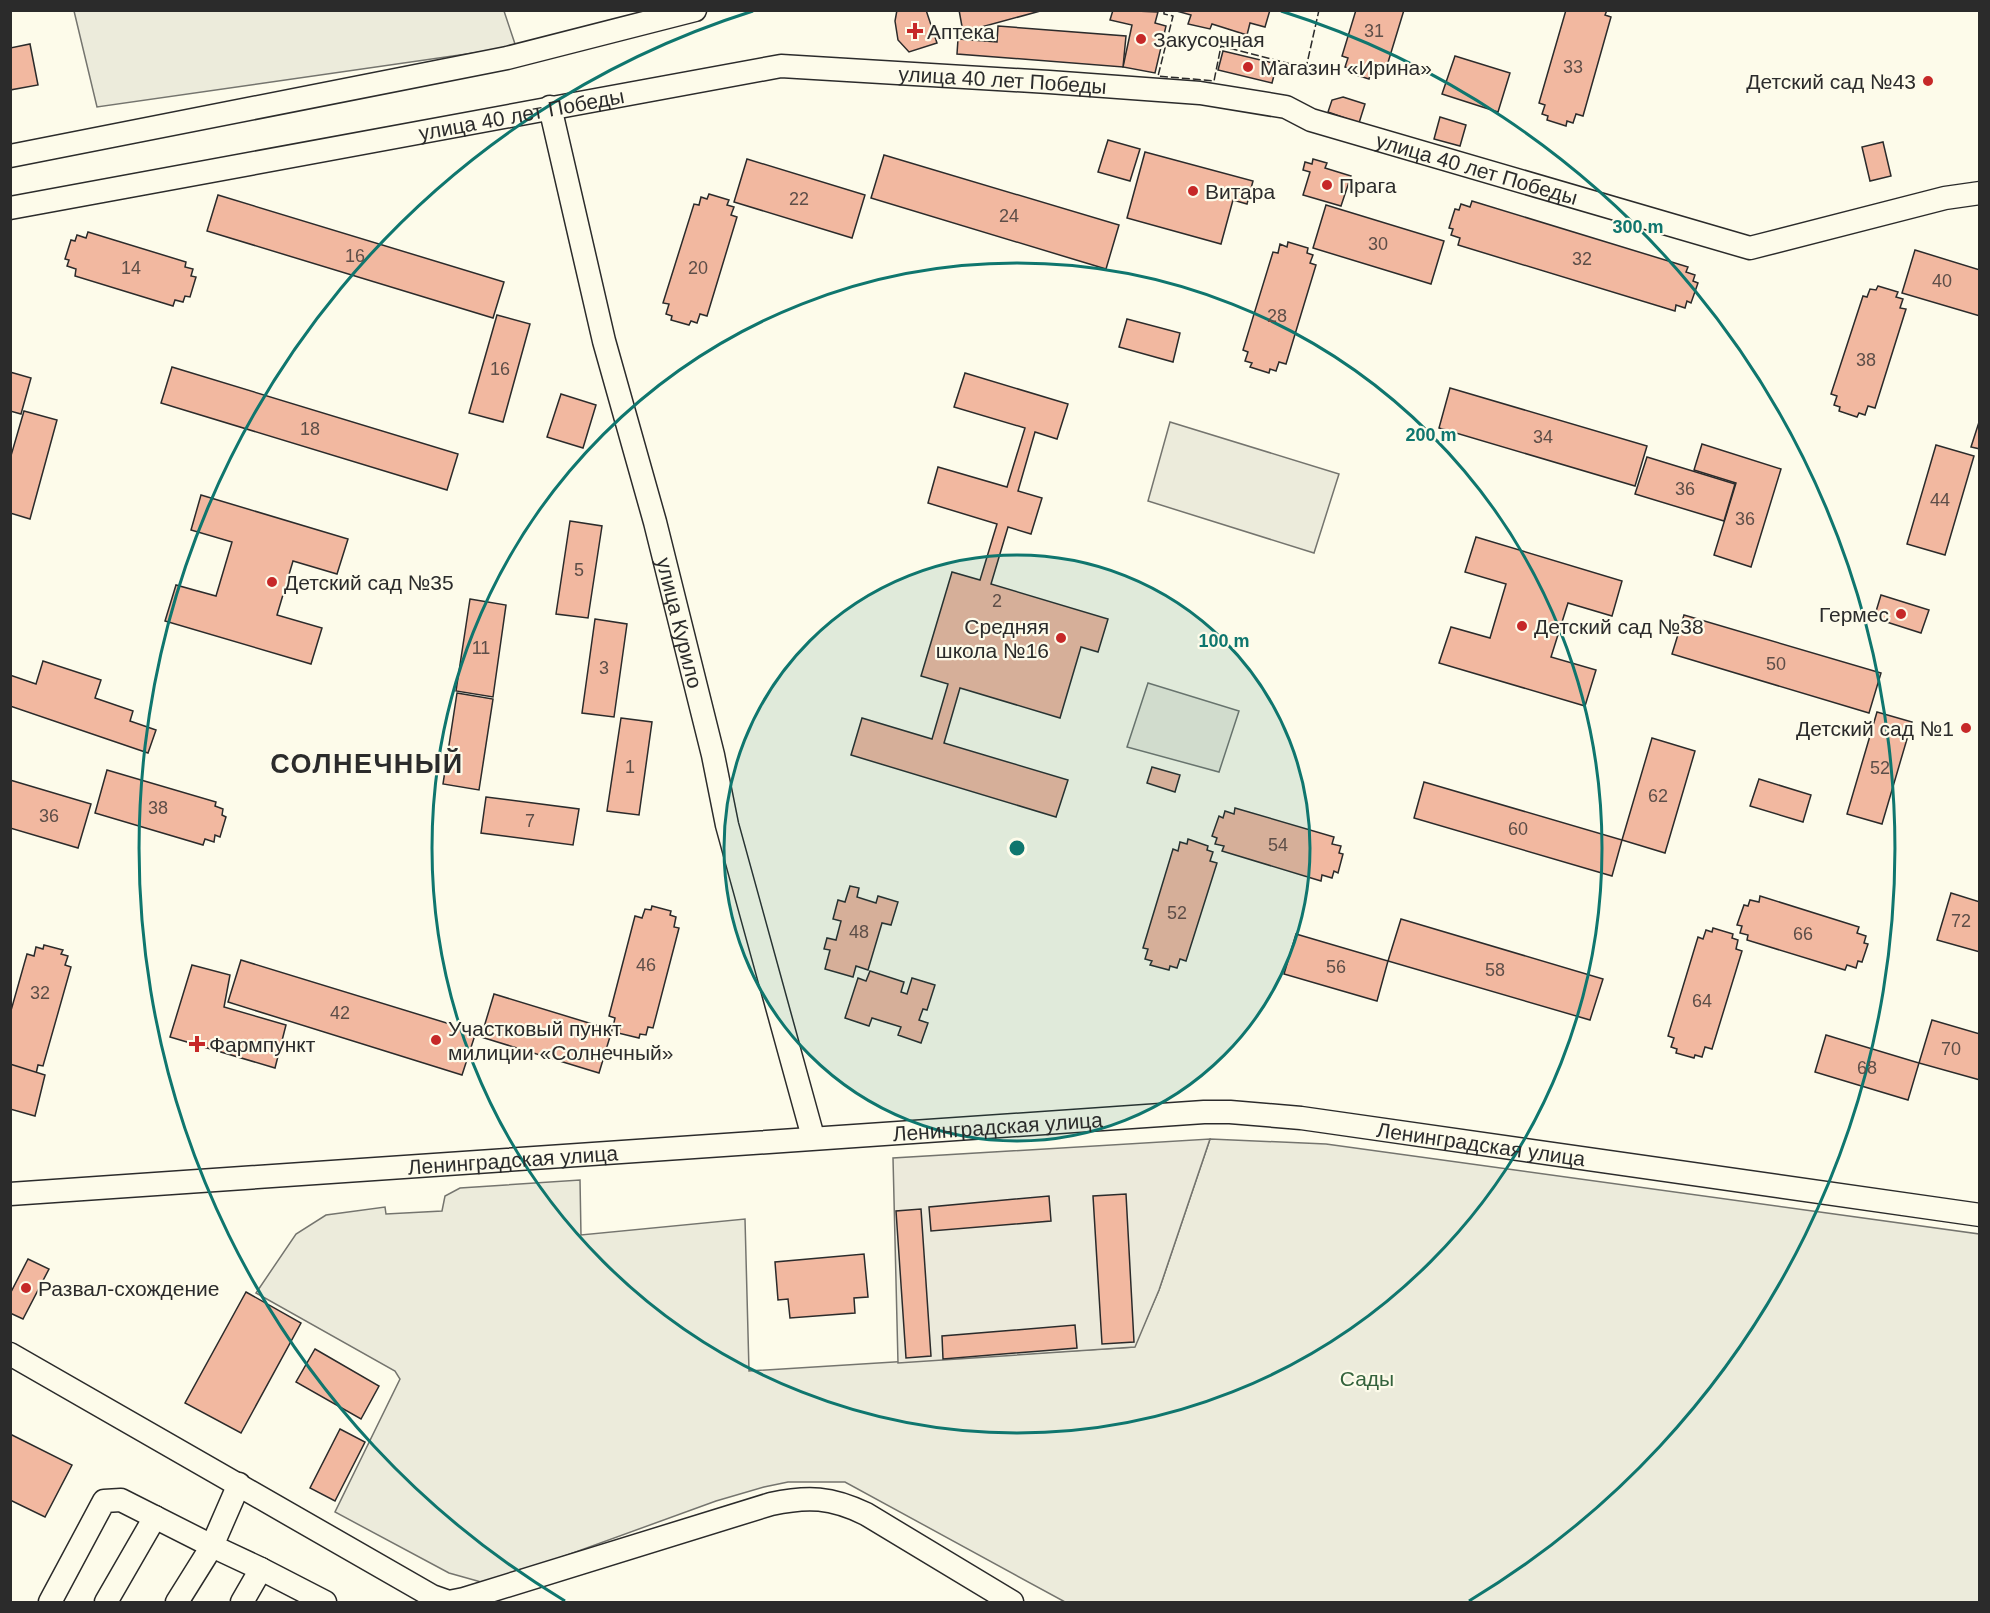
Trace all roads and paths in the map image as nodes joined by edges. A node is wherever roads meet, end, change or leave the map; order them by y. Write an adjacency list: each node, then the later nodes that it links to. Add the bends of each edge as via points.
1 (695, 10): 3 (street, via 507,58)
2 (550, 107): 4 (street, улица 40 лет Победы, via 781,66 1200,93 1286,107 1311,120 1750,248 1945,198); 5 (street, улица 40 лет Победы); 6 (street, улица Курило, via 604,341 655,522 727,825)
3 (10, 156)
4 (1980, 193)
5 (10, 208)
6 (813, 1137): 7 (street, Ленинградская улица); 8 (street, Ленинградская улица, via 1230,1112 1311,1120)
7 (10, 1194)
8 (1980, 1215)
9 (10, 1354): 10 (street)
10 (239, 1484): 12 (street); 15 (street, via 432,1596 448,1602)
11 (155, 1517): 12 (street); 16 (street, via 121,1500 104,1501); 17 (street)
12 (212, 1546): 13 (street); 18 (street)
13 (261, 1569): 14 (street); 19 (street)
14 (316, 1600)
15 (464, 1601): 20 (street, via 798,1498 846,1504)
16 (50, 1602)
17 (106, 1602)
18 (177, 1602)
19 (242, 1602)
20 (1012, 1602)

